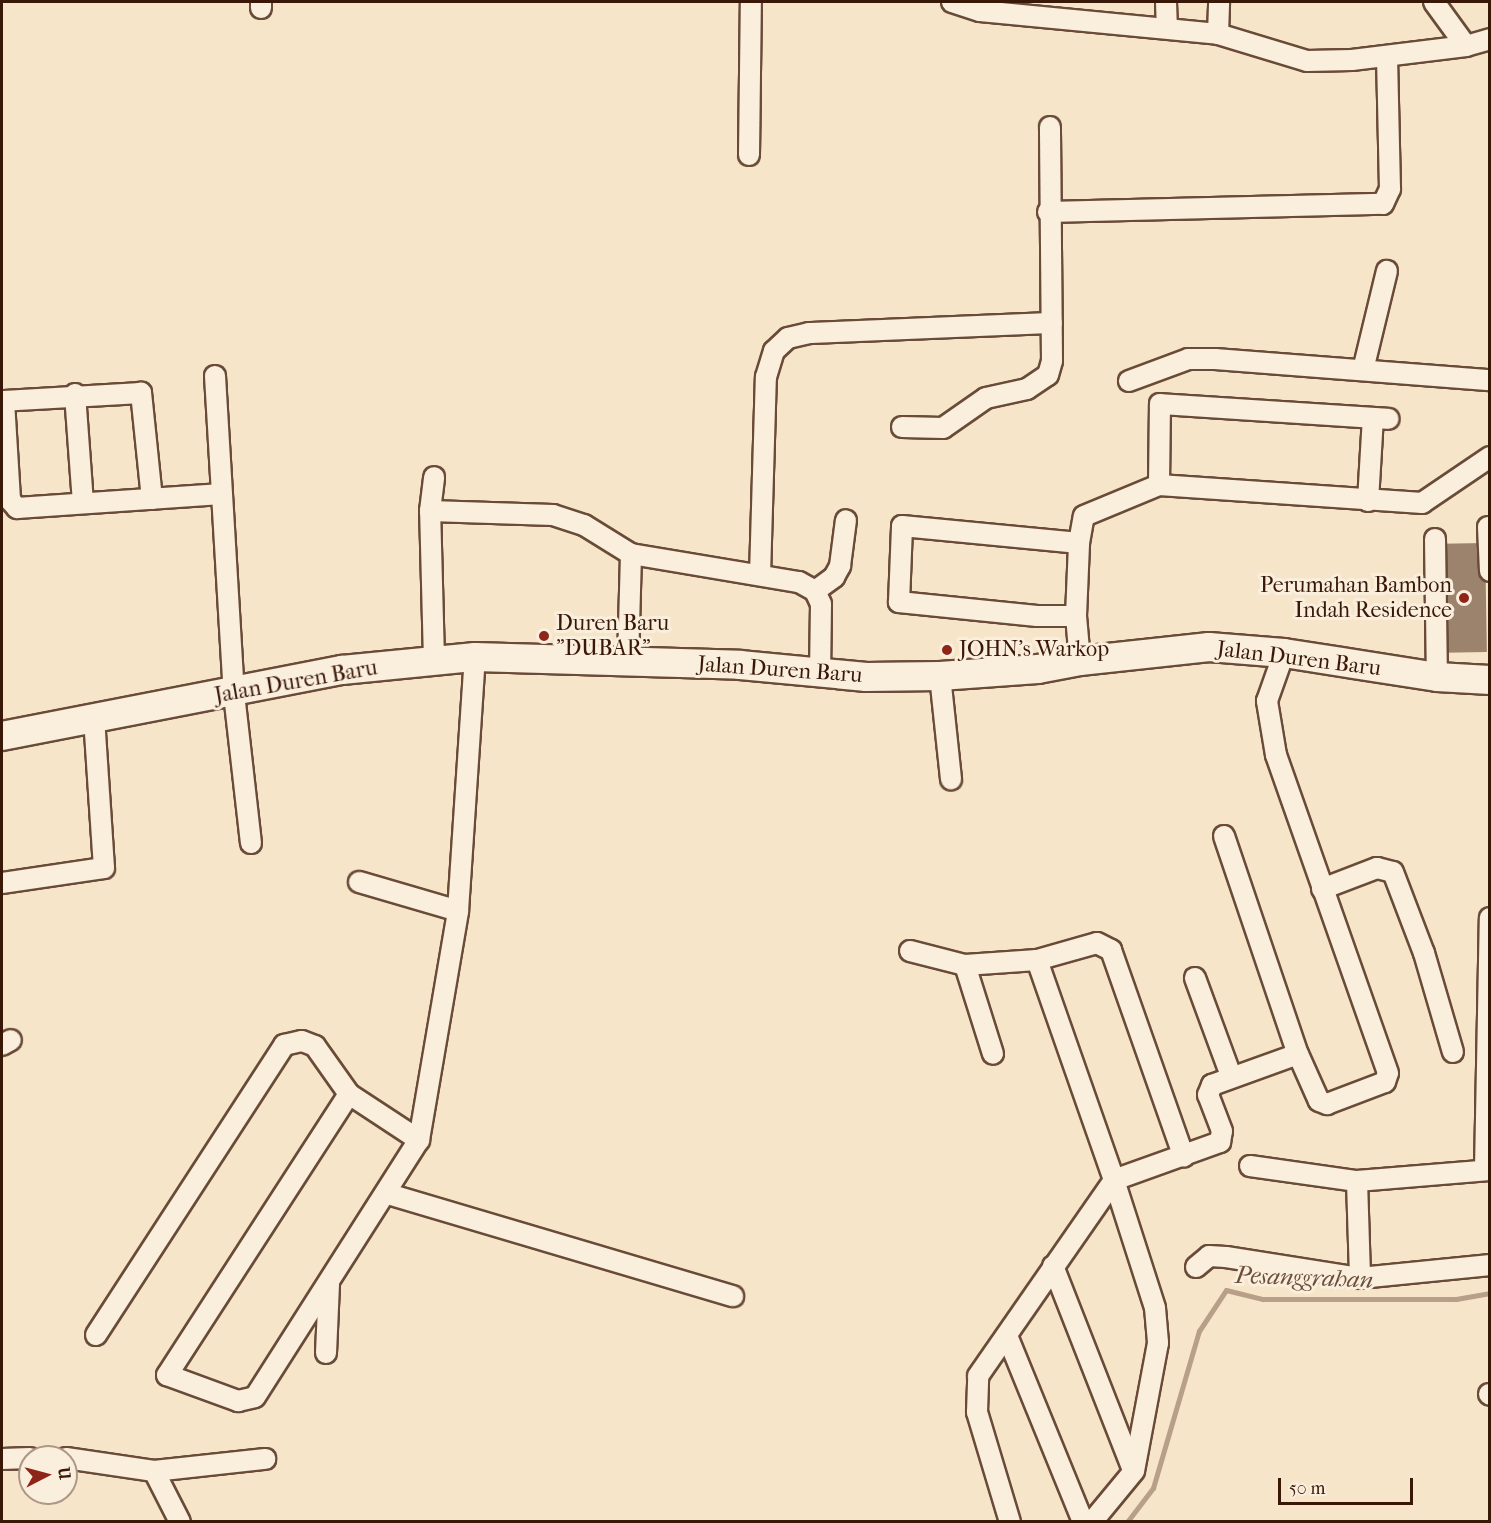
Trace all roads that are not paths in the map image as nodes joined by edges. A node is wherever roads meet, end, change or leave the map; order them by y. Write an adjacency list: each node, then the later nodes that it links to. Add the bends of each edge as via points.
1 (751, 2): 12 (street)
2 (952, 2): 6 (street, via 980,11)
3 (1166, 2): 6 (street)
4 (1219, 2): 7 (street)
5 (1434, 2): 9 (street)
6 (1167, 28): 7 (street)
7 (1218, 34): 10 (street, via 1307,61)
8 (1490, 39): 9 (street)
9 (1466, 46): 10 (street)
10 (1387, 57): 13 (street, via 1390,189 1383,204)
11 (1050, 127): 13 (street)
12 (749, 155)
13 (1048, 212): 15 (street)
14 (1387, 271): 16 (street)
15 (1052, 323): 21 (street, via 1052,361 1048,375 1038,385 986,398 943,428); 36 (street, via 809,333 788,338 774,351 766,377)
16 (1363, 370): 18 (street); 19 (street, via 1188,359)
17 (214, 376): 25 (street)
18 (1490, 380)
19 (1129, 381)
20 (75, 394): 26 (street, via 141,393); 28 (street); 28 (street, via 9,398 3,408 12,505 17,508)
21 (902, 427)
22 (1490, 457): 27 (street, via 1422,503)
23 (434, 477): 29 (street)
24 (1159, 485): 27 (street); 27 (street, via 1160,404 1381,419); 33 (street, via 1084,516)
25 (222, 494): 26 (street); 48 (street)
26 (152, 499): 28 (street)
27 (1368, 501)
28 (83, 503)
29 (430, 511): 34 (street, via 553,515 584,525); 41 (street)
30 (846, 520): 37 (street, via 840,566 834,577)
31 (1488, 527): 35 (street)
32 (1436, 539): 46 (street)
33 (1079, 543): 38 (street); 38 (street, via 902,526 899,602 1037,616)
34 (631, 554): 36 (street); 43 (street)
35 (1490, 571)
36 (760, 575): 37 (street, via 799,582)
37 (815, 591): 44 (street, via 822,615)
38 (1076, 616): 42 (street)
39 (1284, 653): 42 (street, Jalan Duren Baru, via 1209,647); 46 (street, Jalan Duren Baru); 56 (street, via 1267,701 1271,732 1289,801)
40 (475, 657): 41 (street, Jalan Duren Baru); 43 (street, Jalan Duren Baru); 57 (street)
41 (434, 660): 48 (street, Jalan Duren Baru, via 342,670)
42 (1080, 661): 45 (street, Jalan Duren Baru, via 1038,669)
43 (628, 662): 44 (street, Jalan Duren Baru)
44 (820, 673): 45 (street, Jalan Duren Baru)
45 (940, 676): 51 (street)
46 (1437, 677): 47 (street, Jalan Duren Baru)
47 (1490, 680)
48 (234, 694): 49 (street, Jalan Duren Baru); 53 (street)
49 (94, 717): 50 (street, Jalan Duren Baru); 55 (street, via 104,868)
50 (2, 736)
51 (951, 779)
52 (1224, 836): 66 (street)
53 (251, 843)
54 (359, 882): 57 (street)
55 (2, 883)
56 (1322, 889): 64 (street, via 1377,868 1393,872 1424,953); 66 (street, via 1388,1078 1322,1103)
57 (458, 911): 69 (street)
58 (1490, 918): 60 (street)
59 (910, 951): 62 (street)
60 (1488, 952): 72 (street)
61 (1037, 960): 62 (street); 70 (street, via 1097,943 1111,950); 73 (street)
62 (965, 965): 65 (street)
63 (1195, 978): 67 (street)
64 (1453, 1052)
65 (993, 1054)
66 (1298, 1054): 67 (street)
67 (1231, 1076): 70 (street, via 1212,1085 1208,1095 1222,1139)
68 (349, 1094): 69 (street); 80 (street, via 167,1375 238,1401 252,1400); 82 (street, via 315,1046 295,1041 279,1049)
69 (419, 1140): 75 (street)
70 (1184, 1157): 73 (street)
71 (1250, 1166): 74 (street)
72 (1487, 1170): 74 (street)
73 (1114, 1180): 77 (street); 90 (street, via 1159,1324)
74 (1357, 1181): 79 (street)
75 (388, 1194): 80 (street); 81 (street)
76 (1490, 1265): 79 (street)
77 (1053, 1266): 83 (street); 90 (street)
78 (1196, 1267): 79 (street, via 1209,1256 1226,1257)
79 (1360, 1278)
80 (329, 1282): 84 (street)
81 (733, 1296)
82 (96, 1335)
83 (1008, 1338): 92 (street, via 978,1376 975,1394); 93 (street)
84 (326, 1353)
85 (18, 1458): 86 (street)
86 (2, 1459)
87 (78, 1460): 89 (street)
88 (265, 1460): 89 (street)
89 (154, 1471): 91 (street)
90 (1134, 1471): 94 (street)
91 (180, 1521)
92 (1010, 1521)
93 (1083, 1521)
94 (1092, 1521)

